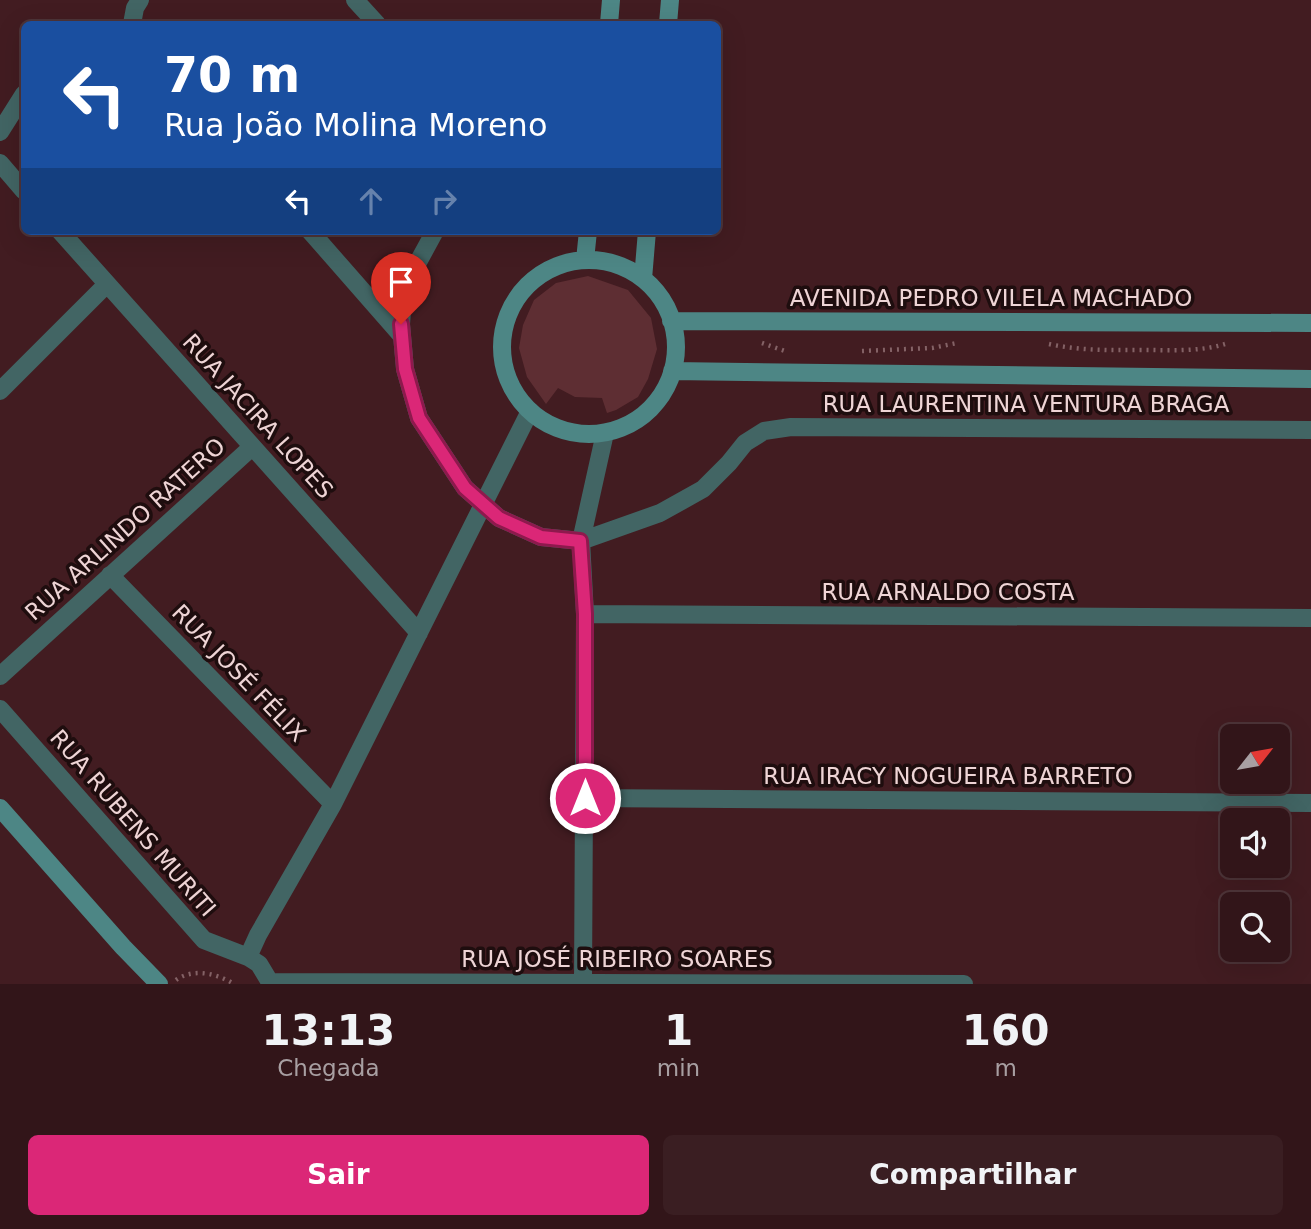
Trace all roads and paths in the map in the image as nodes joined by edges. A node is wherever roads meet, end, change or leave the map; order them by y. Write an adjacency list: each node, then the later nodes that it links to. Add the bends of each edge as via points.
1 (140, 0): 5 (street)
2 (355, 0): 6 (street)
3 (611, 0): 7 (street)
4 (670, 0): 8 (street)
5 (133, 21)
6 (374, 21)
7 (608, 21)
8 (667, 21)
9 (21, 99): 10 (street)
10 (0, 132)
11 (0, 163): 12 (street)
12 (21, 188)
13 (64, 235): 20 (street, RUA JACIRA LOPES)
14 (314, 235): 23 (street)
15 (433, 235): 23 (street, via 404,288)
16 (588, 235): 18 (street)
17 (648, 235): 19 (street)
18 (585, 260): 19 (street, via 616,264); 33 (street, via 541,274 510,309 502,339 505,371)
19 (643, 279): 21 (street, via 660,298)
20 (107, 284): 32 (street); 36 (street, RUA JACIRA LOPES)
21 (671, 321): 22 (street, AVENIDA PEDRO VILELA MACHADO); 30 (street, via 675,337)
22 (1311, 323)
23 (402, 336): 37 (street, via 405,369 419,418 465,488)
24 (962, 342): 29 (path, via 932,348)
25 (1041, 343): 26 (path, via 1082,350 1178,350)
26 (1229, 343)
27 (785, 351): 28 (path)
28 (798, 351)
29 (849, 351)
30 (672, 371): 31 (street); 35 (street, via 667,386 647,411)
31 (1311, 379)
32 (0, 391)
33 (530, 411): 35 (street, via 573,433); 37 (street)
34 (1311, 430): 38 (street, RUA LAURENTINA VENTURA BRAGA, via 791,427 764,431 745,443 703,489 660,513)
35 (605, 433): 38 (street)
36 (252, 447): 39 (street, RUA ARLINDO RATERO); 42 (street, RUA JACIRA LOPES)
37 (483, 505): 38 (street, via 499,518 541,537); 42 (street)
38 (580, 541): 40 (street)
39 (110, 575): 43 (street, RUA ARLINDO RATERO); 47 (street, RUA JOSÉ FÉLIX)
40 (585, 614): 41 (street, RUA ARNALDO COSTA); 45 (street)
41 (1311, 618)
42 (419, 633): 47 (street)
43 (0, 676)
44 (0, 709): 49 (street, RUA RUBENS MURITI, via 204,940)
45 (585, 798): 46 (street, RUA IRACY NOGUEIRA BARRETO); 51 (street)
46 (1311, 803)
47 (333, 804): 49 (street)
48 (0, 808): 52 (street)
49 (248, 957): 50 (street, RUA RUBENS MURITI, via 259,964)
50 (271, 983): 51 (street, RUA JOSÉ RIBEIRO SOARES)
51 (583, 983): 55 (street, RUA JOSÉ RIBEIRO SOARES)
52 (159, 984)
53 (170, 984): 54 (path, via 188,973 198,973)
54 (234, 984)
55 (898, 984): 56 (street, RUA JOSÉ RIBEIRO SOARES)
56 (964, 984)

